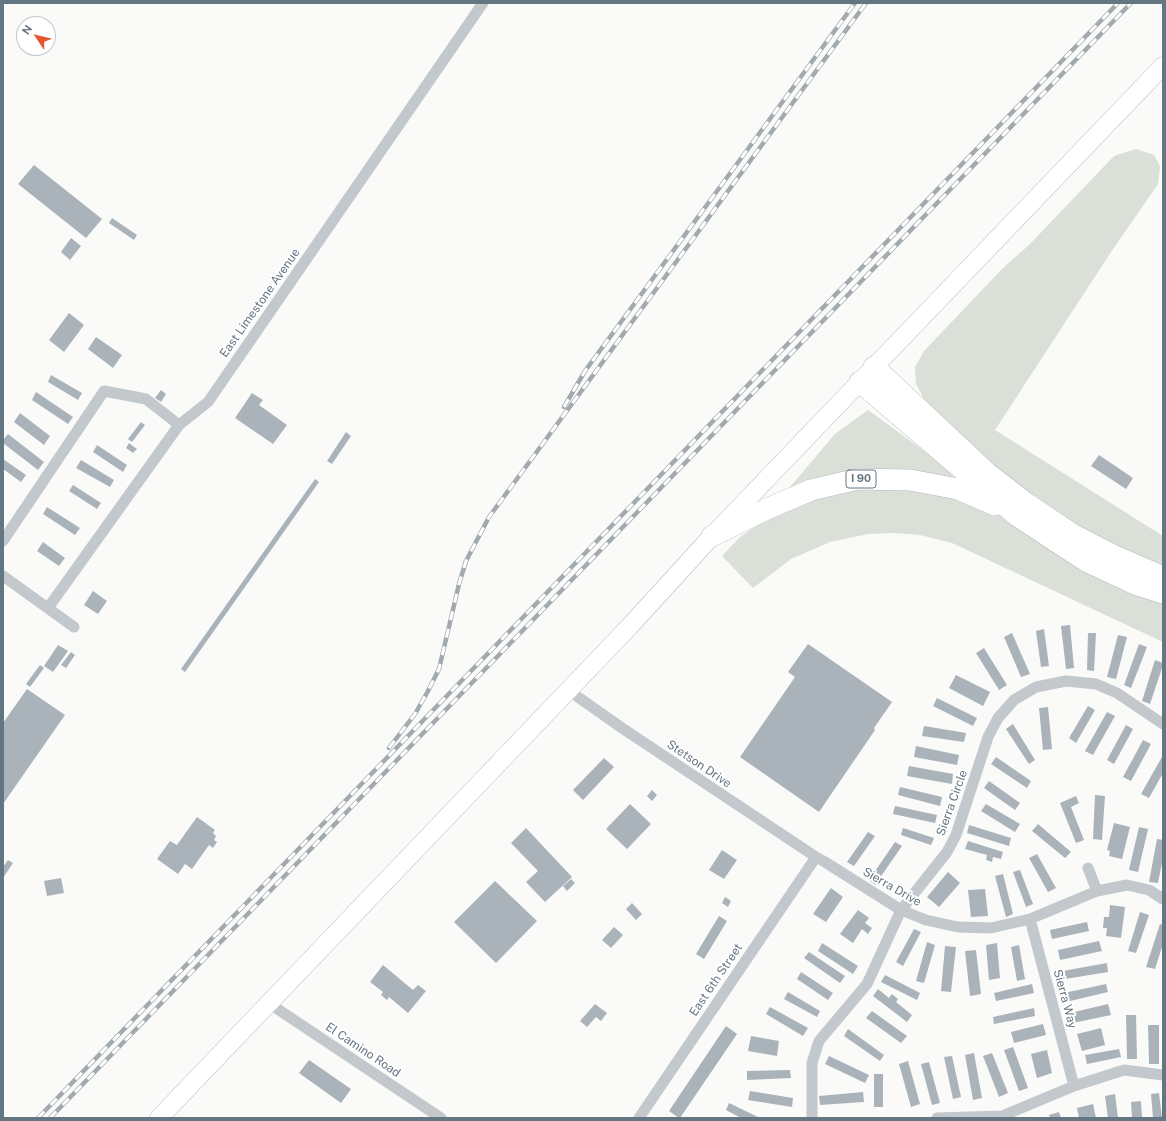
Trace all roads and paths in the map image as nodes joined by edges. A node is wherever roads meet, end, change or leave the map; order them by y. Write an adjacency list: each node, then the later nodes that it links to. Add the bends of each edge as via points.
1 (483, 3): 4 (street, East Limestone Avenue, via 208,402)
2 (1163, 66): 3 (main road)
3 (867, 375): 5 (highway, I 90); 6 (main road); 9 (highway, via 1026,503 1072,534)
4 (179, 425): 7 (street, via 146,399 104,391); 11 (street, East Limestone Avenue)
5 (1016, 515): 6 (highway, I 90, via 958,489 910,480 858,479 810,490); 10 (highway, I 90, via 1086,561 1135,584)
6 (712, 536): 13 (main road)
7 (3, 541)
8 (3, 576): 11 (street)
9 (1163, 577)
10 (1163, 593)
11 (48, 608): 12 (street)
12 (74, 627)
13 (568, 690): 15 (street, Stetson Drive); 21 (main road)
14 (1163, 724): 19 (street, Sierra Circle, via 1117,694 1096,684 1066,681 1036,687 1014,700 998,718 988,737 956,835 947,852)
15 (816, 857): 19 (street, Sierra Drive); 26 (street, East 6th Street)
16 (1088, 868): 17 (street)
17 (1097, 891): 18 (street, Sierra Drive, via 1127,885 1149,890); 20 (street, Sierra Drive)
18 (1163, 899)
19 (901, 910): 20 (street, Sierra Drive, via 926,920 958,927 991,928); 27 (street, Sierra Circle, via 867,984 819,1041 812,1063)
20 (1030, 919): 23 (street, Sierra Way)
21 (270, 1004): 24 (main road); 25 (street, El Camino Road)
22 (1163, 1076): 23 (street, via 1124,1070)
23 (1074, 1086): 28 (street, via 1002,1116)
24 (159, 1118)
25 (441, 1118)
26 (639, 1118)
27 (812, 1118)
28 (937, 1118)

